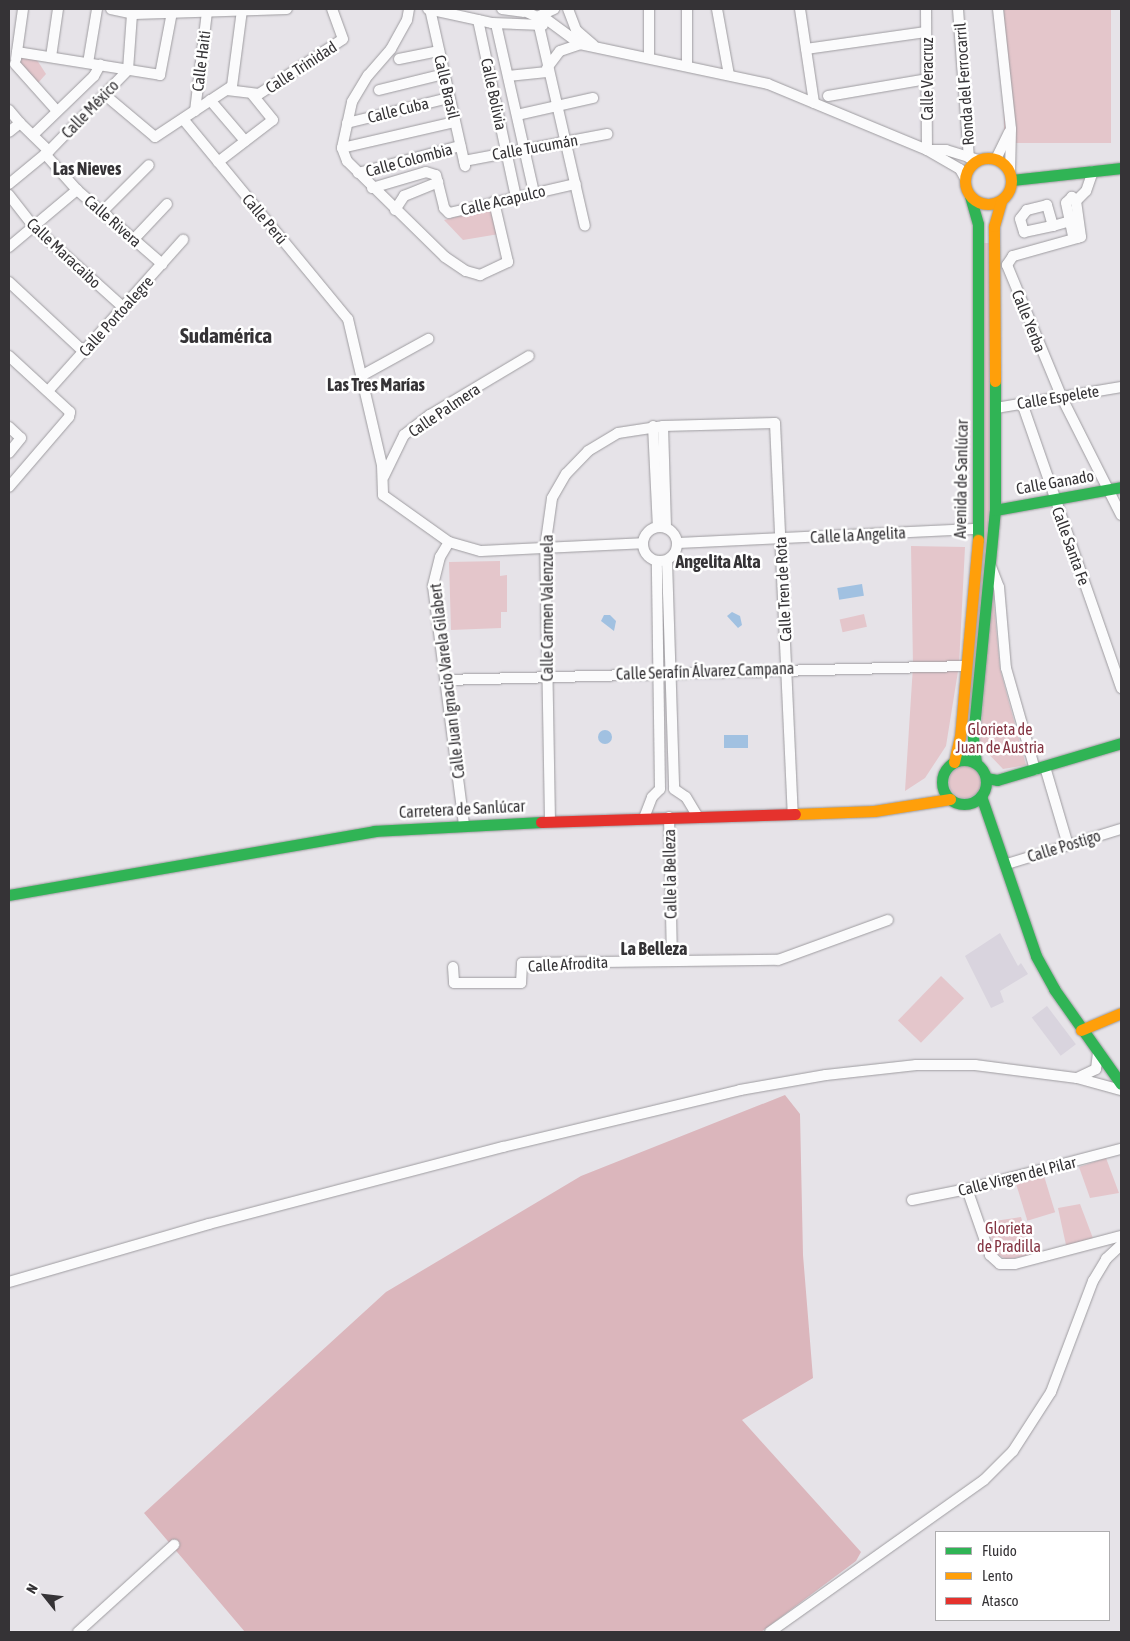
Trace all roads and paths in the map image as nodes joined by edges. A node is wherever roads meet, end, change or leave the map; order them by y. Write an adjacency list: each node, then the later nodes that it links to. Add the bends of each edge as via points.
1 (24, 9): 32 (street)
2 (58, 9): 33 (street)
3 (97, 9): 36 (street)
4 (111, 9): 23 (street)
5 (287, 9): 19 (street)
6 (332, 9): 48 (street, Calle Trinidad, via 343,39 258,94)
7 (409, 9): 63 (street, via 407,20 390,49 368,75 352,102)
8 (429, 9): 25 (street); 31 (street, Calle Brasil)
9 (502, 9): 20 (street)
10 (554, 9): 24 (street)
11 (568, 9): 29 (street, via 576,30)
12 (649, 9): 34 (street)
13 (687, 9): 38 (street)
14 (717, 9): 43 (street)
15 (800, 9): 30 (street)
16 (926, 9): 27 (street, Calle Veracruz)
17 (958, 9): 76 (street, Ronda del Ferrocarril)
18 (998, 9): 64 (street)
19 (242, 10): 22 (street); 46 (street, via 232,86)
20 (521, 10): 24 (street)
21 (172, 12): 22 (street); 23 (street); 40 (street, via 160,75)
22 (208, 12): 58 (street, Calle Haiti)
23 (132, 14): 40 (street, Calle México)
24 (539, 19): 26 (street); 28 (street); 41 (street)
25 (478, 20): 26 (street); 75 (street, Calle Bolivia)
26 (496, 24): 44 (street)
27 (926, 32): 30 (street); 45 (street, Calle Veracruz)
28 (580, 44): 29 (street); 41 (street, via 560,51)
29 (592, 45): 34 (street)
30 (806, 49): 54 (street)
31 (439, 50): 35 (street); 42 (street, Calle Brasil)
32 (17, 52): 33 (street); 39 (street)
33 (51, 57): 36 (street)
34 (649, 57): 38 (street)
35 (399, 59)
36 (88, 63): 37 (street)
37 (100, 65): 40 (street); 57 (street, via 94,76)
38 (687, 65): 43 (street)
39 (12, 67): 57 (street)
40 (128, 70): 49 (street, Calle México)
41 (547, 70): 44 (street); 55 (street)
42 (444, 74): 47 (street); 51 (street, Calle Brasil)
43 (729, 75): 54 (street, via 768,84)
44 (508, 76): 59 (street)
45 (927, 79): 50 (street); 73 (street, Calle Veracruz)
46 (227, 90): 48 (street, Calle Trinidad); 53 (street)
47 (379, 90)
48 (252, 94): 68 (street, via 273,120)
49 (106, 95): 60 (street, via 155,138); 74 (street, Calle México)
50 (828, 96)
51 (450, 98): 61 (street, Calle Brasil); 63 (street, Calle Cuba)
52 (593, 98): 55 (street)
53 (210, 100): 58 (street); 68 (street)
54 (814, 103): 73 (street)
55 (556, 107): 59 (street); 69 (street)
56 (9, 110): 62 (street, Calle Rivera)
57 (58, 111): 67 (street)
58 (195, 111): 60 (street)
59 (517, 115): 72 (street)
60 (183, 119): 78 (street, Calle Perú)
61 (455, 122): 70 (street, Calle Brasil); 71 (street)
62 (20, 123): 65 (street); 67 (street, Calle Rivera)
63 (347, 123): 71 (street)
64 (1011, 129): 77 (street, Ronda del Ferrocarril); 84 (street)
65 (9, 132)
66 (607, 134): 69 (street, Calle Tucumán)
67 (33, 135): 74 (street, Calle Rivera)
68 (245, 141): 78 (street)
69 (565, 142): 72 (street, Calle Tucumán); 88 (street)
70 (460, 146): 79 (street, Calle Brasil); 83 (street, Calle Colombia)
71 (342, 148): 83 (street, via 347,161)
72 (524, 149): 75 (street, Calle Tucumán); 91 (street)
73 (927, 150): 76 (street, via 946,150); 85 (street, via 960,169)
74 (47, 152): 87 (street, Calle México); 90 (street, Calle Rivera)
75 (506, 153): 79 (street, Calle Tucumán); 94 (street, Calle Bolivia)
76 (974, 159): 77 (main road); 85 (main road)
77 (996, 159): 84 (main road)
78 (218, 162): 116 (street, Calle Perú, via 348,319)
79 (464, 163)
80 (149, 165): 100 (street)
81 (1121, 167): 82 (main road)
82 (1093, 171): 84 (main road); 96 (street, via 1086,191)
83 (358, 173): 89 (street)
84 (1011, 177): 95 (main road, via 1008,194)
85 (965, 178): 93 (main road)
86 (438, 182): 89 (street, via 436,175 426,172); 97 (street, Calle Acapulco, via 444,208 449,213); 99 (street, via 404,196)
87 (9, 184)
88 (576, 184): 91 (street, Calle Acapulco); 103 (street)
89 (372, 188): 99 (street)
90 (77, 190): 100 (street, Calle Rivera); 102 (street)
91 (534, 193): 94 (street, Calle Acapulco)
92 (9, 196): 102 (street, Calle Maracaibo)
93 (970, 196): 95 (main road, via 984,205); 134 (main road, Avenida de Sanlúcar, via 978,224)
94 (516, 197): 97 (street, Calle Acapulco)
95 (1001, 201): 121 (main road, Avenida de Sanlúcar, via 994,226)
96 (1076, 201): 101 (street, via 1072,197 1067,200); 105 (street, via 1083,234)
97 (494, 202): 99 (street, via 508,262 480,275 466,271 445,257)
98 (167, 204): 106 (street)
99 (395, 210)
100 (102, 212): 106 (street, Calle Rivera)
101 (1070, 222): 104 (street); 105 (street, via 1073,236)
102 (33, 226): 108 (street); 111 (street, Calle Maracaibo)
103 (585, 226)
104 (1053, 226)
105 (1078, 238): 119 (street, Calle Yerba, via 1013,256 1007,265)
106 (134, 239): 109 (street, Calle Rivera)
107 (183, 240): 109 (street, Calle Portoalegre)
108 (9, 246)
109 (162, 264): 111 (street, Calle Portoalegre)
110 (9, 282): 113 (street)
111 (123, 307): 113 (street, Calle Portoalegre)
112 (428, 338): 116 (street)
113 (84, 352): 118 (street, Calle Portoalegre)
114 (9, 356): 118 (street)
115 (529, 356): 126 (street, Calle Palmera, via 430,415 404,435)
116 (361, 376): 126 (street, via 382,465)
117 (1121, 386): 119 (street, Calle Espelete)
118 (48, 391): 128 (street, via 70,412 69,417)
119 (1062, 398): 120 (street, Calle Espelete); 129 (street, Calle Yerba)
120 (1022, 403): 121 (street, Calle Espelete); 130 (street, Calle Santa Fe)
121 (996, 408): 131 (main road, Avenida de Sanlúcar)
122 (775, 424): 123 (street, Calle Carmen Valenzuela); 135 (street, Calle Tren de Rota)
123 (658, 426): 133 (street); 139 (street, Calle Carmen Valenzuela, via 618,433 588,451 566,474 552,498)
124 (9, 427): 125 (street, via 21,438)
125 (9, 453)
126 (380, 484): 136 (street, via 383,495)
127 (1121, 486): 129 (main road, Calle Ganado)
128 (9, 487)
129 (1108, 489): 130 (main road, Calle Ganado); 132 (street, Calle Yerba)
130 (1054, 499): 131 (main road, Calle Ganado); 148 (street, Calle Santa Fe)
131 (995, 510): 141 (main road, Avenida de Sanlúcar)
132 (1121, 515)
133 (662, 527): 137 (street, via 648,531); 138 (street, via 673,532)
134 (979, 528): 135 (street, Calle la Angelita); 142 (main road, Avenida de Sanlúcar)
135 (781, 539): 138 (street, Calle la Angelita); 143 (street, Calle Tren de Rota)
136 (449, 542): 139 (street, via 481,550); 147 (street, Calle Juan Ignacio Varela Gilabert, via 440,558 433,586)
137 (642, 543): 139 (street); 140 (street, via 644,551)
138 (678, 543): 140 (street, via 674,556)
139 (545, 548): 146 (street, Calle Carmen Valenzuela)
140 (662, 561): 144 (street); 145 (street)
141 (990, 564): 151 (main road, Avenida de Sanlúcar, via 973,738); 152 (street, via 999,587 1006,668)
142 (966, 666): 143 (street, Calle Serafín Álvarez Campana); 150 (main road, Avenida de Sanlúcar, via 960,737)
143 (788, 669): 145 (street, Calle Serafín Álvarez Campana); 161 (street, Calle Tren de Rota)
144 (657, 672): 145 (street, Calle Serafín Álvarez Campana); 146 (street, Calle Serafín Álvarez Campana); 156 (street)
145 (669, 672): 155 (street)
146 (546, 676): 147 (street, Calle Serafín Álvarez Campana); 165 (street, Calle Carmen Valenzuela)
147 (445, 680): 166 (street, Calle Juan Ignacio Varela Gilabert)
148 (1121, 688)
149 (1121, 743): 152 (main road)
150 (954, 762): 151 (main road); 153 (main road)
151 (976, 763): 154 (main road)
152 (1040, 768): 154 (main road, via 997,780); 169 (street)
153 (943, 776): 158 (main road, via 943,788); 159 (main road)
154 (986, 778): 157 (main road)
155 (674, 788): 156 (street); 163 (street, via 686,797)
156 (660, 789): 164 (street, via 647,806)
157 (981, 796): 160 (main road); 167 (main road)
158 (950, 799): 159 (main road, Carretera de Sanlúcar); 160 (main road)
159 (921, 802): 161 (main road, Carretera de Sanlúcar, via 874,811)
160 (964, 804): 167 (main road)
161 (793, 814): 163 (main road, Carretera de Sanlúcar)
162 (669, 817): 163 (main road, Carretera de Sanlúcar); 164 (main road, Carretera de Sanlúcar); 173 (street, Calle la Belleza)
163 (698, 817)
164 (644, 818): 165 (main road, Carretera de Sanlúcar)
165 (550, 821): 166 (main road, Carretera de Sanlúcar)
166 (464, 824): 171 (main road, Carretera de Sanlúcar, via 374,832)
167 (993, 826): 170 (main road)
168 (1121, 829): 169 (street, Calle Postigo)
169 (1068, 845): 170 (street, Calle Postigo)
170 (1007, 864): 176 (main road, via 1036,956)
171 (9, 895)
172 (888, 920): 173 (street, Calle Afrodita, via 778,960)
173 (672, 960): 174 (street, Calle Afrodita, via 522,963 521,983 454,983)
174 (452, 967)
175 (1121, 1012): 176 (main road)
176 (1081, 1030): 177 (main road)
177 (1097, 1052): 178 (street, via 1099,1064); 181 (main road)
178 (1092, 1071): 179 (street); 180 (street)
179 (1077, 1078): 180 (street); 190 (street, via 1013,1067 916,1065 826,1075 740,1090 502,1147 209,1224)
180 (1098, 1083): 182 (street)
181 (1121, 1084)
182 (1121, 1090)
183 (1121, 1149): 184 (street, Calle Virgen del Pilar)
184 (967, 1189): 185 (street, Calle Virgen del Pilar); 187 (street, via 990,1255 1000,1264 1015,1264)
185 (912, 1200)
186 (1121, 1236): 187 (street)
187 (1100, 1242): 189 (street, via 1105,1248)
188 (1121, 1245): 189 (street)
189 (1106, 1259): 193 (street, via 1087,1295 1051,1392 1013,1451 984,1480)
190 (9, 1282)
191 (174, 1545): 192 (street)
192 (78, 1632)
193 (770, 1632)

